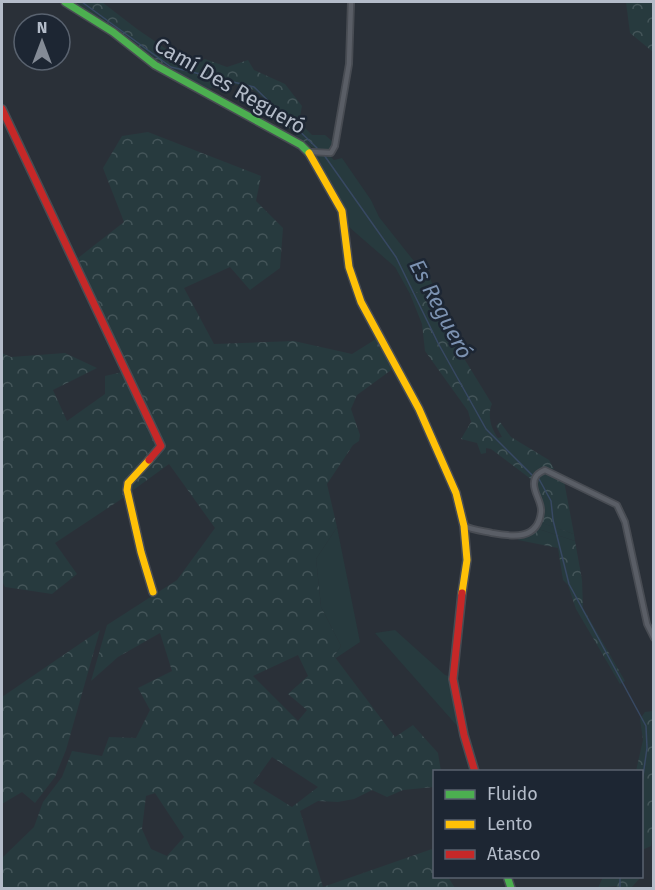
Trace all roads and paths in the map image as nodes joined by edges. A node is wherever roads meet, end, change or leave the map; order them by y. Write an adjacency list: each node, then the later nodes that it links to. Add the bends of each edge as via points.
1 (65, 2): 4 (street, Camí Des Regueró, via 155,64 294,140)
2 (351, 2): 4 (street, via 349,64 335,146 331,153)
3 (2, 109): 6 (street, via 161,446 128,483 127,490)
4 (309, 153): 5 (street, Camí Des Regueró, via 342,211 349,267 361,302 419,409 456,493)
5 (464, 526): 7 (street, via 512,537 528,533 541,511 535,479 545,470 617,505 625,522 647,624); 8 (street, Camí Des Regueró, via 467,561 453,679)
6 (153, 592)
7 (654, 638)
8 (475, 770)

